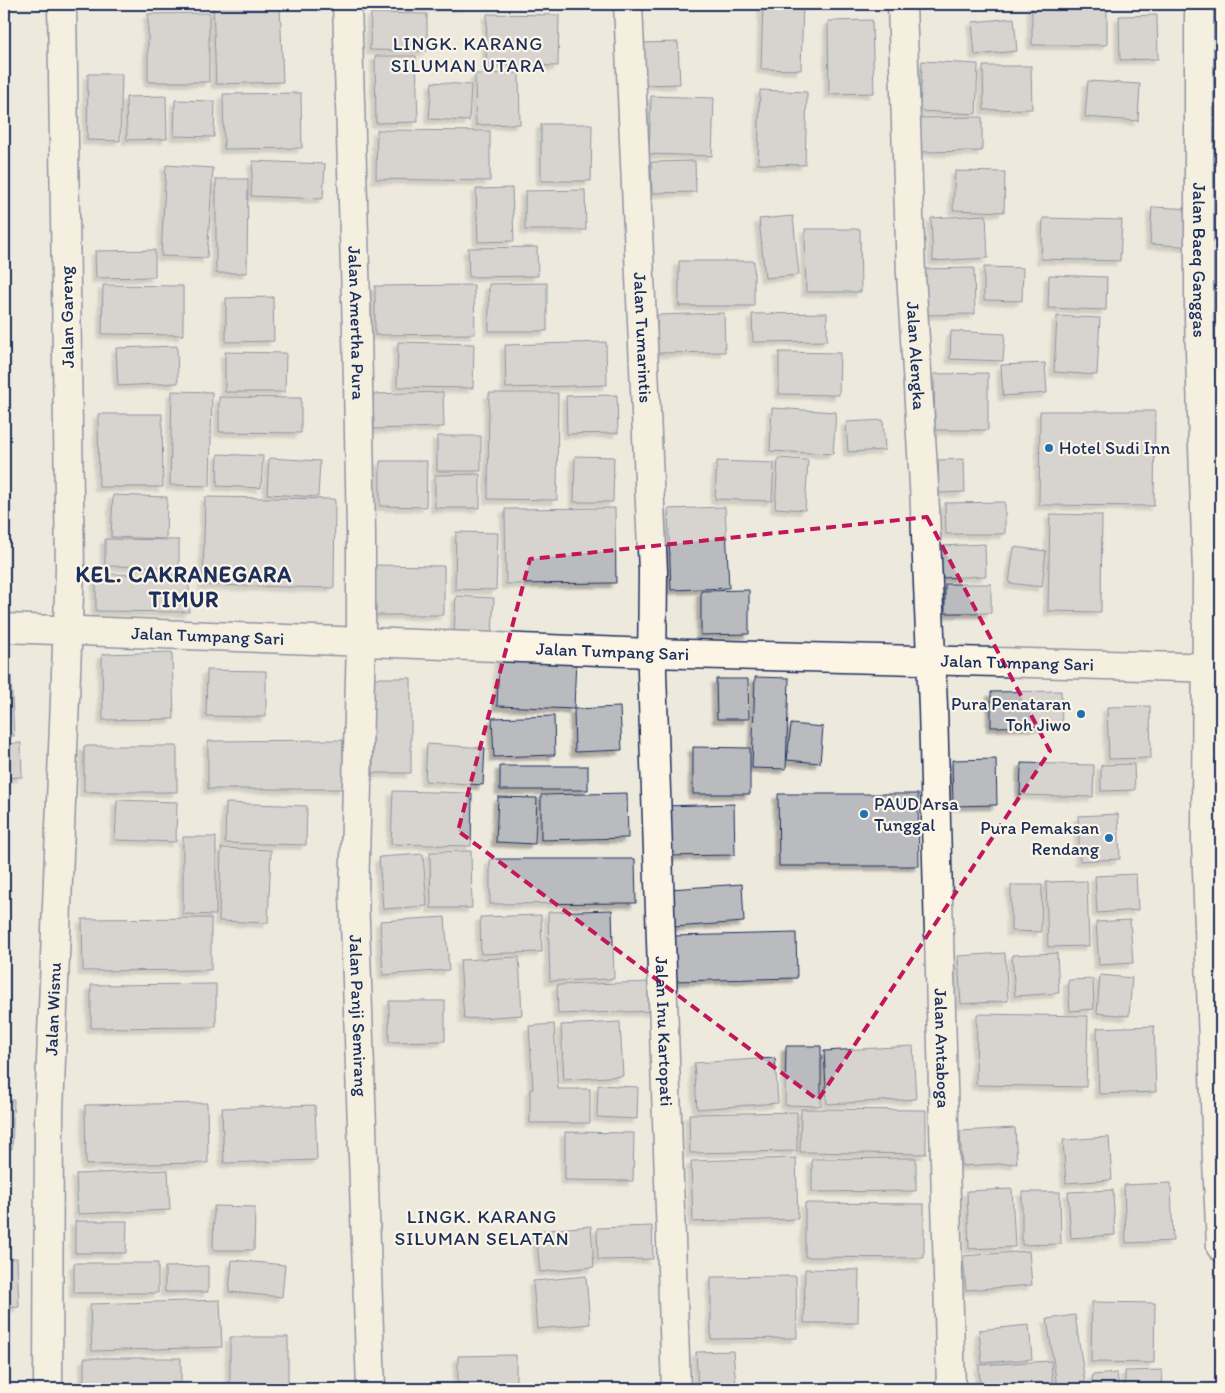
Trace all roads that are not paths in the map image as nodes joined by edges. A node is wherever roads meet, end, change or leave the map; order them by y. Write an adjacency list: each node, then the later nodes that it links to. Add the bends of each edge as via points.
1 (62, 4): 7 (street, Jalan Gareng, via 70,569)
2 (347, 4): 8 (street, Jalan Amertha Pura, via 357,333)
3 (628, 4): 10 (street, Jalan Tumarintis, via 652,572)
4 (902, 4): 9 (street, Jalan Alengka, via 910,274)
5 (1199, 4): 11 (street, Jalan Baeq Ganggas, via 1199,319 1207,573)
6 (4, 628): 7 (street, Jalan Tumpang Sari)
7 (68, 630): 8 (street, Jalan Tumpang Sari); 14 (street, Jalan Wisnu, via 49,1112)
8 (361, 642): 10 (street, Jalan Tumpang Sari); 15 (street, Jalan Panji Semirang, via 354,894)
9 (931, 659): 10 (street, Jalan Tumpang Sari); 11 (street, Jalan Tumpang Sari); 12 (street, Jalan Alengka)
10 (651, 662): 16 (street, Jalan Inu Kartopati)
11 (1214, 667): 13 (street, Jalan Baeq Ganggas, via 1206,841)
12 (933, 708): 17 (street, Jalan Antaboga)
13 (1221, 1246)
14 (48, 1389)
15 (371, 1389)
16 (676, 1389)
17 (952, 1389)

